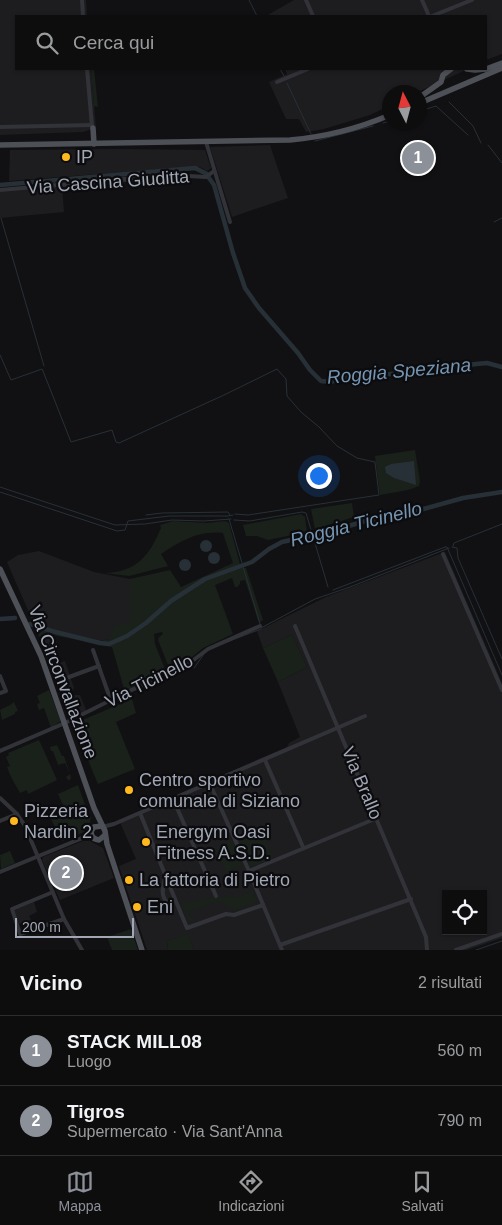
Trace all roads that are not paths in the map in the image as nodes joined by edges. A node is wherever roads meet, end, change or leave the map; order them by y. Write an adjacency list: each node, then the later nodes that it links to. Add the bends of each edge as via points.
1 (82, 0): 5 (street)
2 (306, 0): 6 (street)
3 (422, 0): 7 (street)
4 (472, 0): 8 (street)
5 (83, 15)
6 (313, 15)
7 (430, 15)
8 (434, 15)
9 (502, 63): 10 (main road)
10 (487, 68)
11 (502, 68): 17 (main road)
12 (87, 70): 20 (street)
13 (306, 70): 15 (street)
14 (448, 70): 16 (main road, via 441,82)
15 (277, 82)
16 (427, 93)
17 (427, 100)
18 (382, 118): 21 (main road, via 318,138)
19 (0, 127): 20 (street)
20 (93, 127): 22 (main road)
21 (206, 142): 22 (main road); 24 (street)
22 (94, 144): 23 (main road)
23 (0, 145)
24 (214, 170): 25 (street, Via Cascina Giuditta, via 206,177 171,175); 26 (street)
25 (0, 190)
26 (230, 222)
27 (443, 554): 35 (street)
28 (0, 569): 39 (main road, Via Circonvallazione, via 32,636)
29 (260, 626): 37 (street, Via Ticinello, via 208,649 183,668)
30 (295, 626): 40 (street, Via Brallo)
31 (93, 650): 32 (street)
32 (99, 666): 34 (street); 37 (street)
33 (0, 676): 36 (street, via 6,690)
34 (69, 677)
35 (502, 690)
36 (0, 693)
37 (111, 701): 39 (street, Via Ticinello)
38 (365, 716): 40 (street)
39 (65, 723): 41 (street, Via Ticinello); 46 (main road, Via Circonvallazione)
40 (338, 728): 42 (street); 49 (street, Via Brallo)
41 (0, 751)
42 (264, 760): 43 (street); 55 (street)
43 (210, 784): 45 (street); 58 (street)
44 (0, 798): 48 (street)
45 (173, 799): 47 (street); 62 (street)
46 (94, 808): 51 (main road); 52 (main road, Via Circonvallazione)
47 (140, 813): 52 (street); 60 (street)
48 (17, 814): 50 (street); 57 (street)
49 (377, 818): 55 (street); 64 (street, Via Brallo)
50 (0, 821)
51 (91, 830): 52 (main road, via 96,826); 53 (street); 54 (main road)
52 (103, 830): 54 (main road, via 101,839); 56 (main road, Via Circonvallazione)
53 (80, 839): 54 (street); 57 (street)
54 (95, 839): 56 (main road)
55 (303, 848): 58 (street)
56 (110, 854): 72 (main road)
57 (38, 856): 59 (street); 61 (street)
58 (249, 871): 65 (street)
59 (0, 872)
60 (166, 875): 63 (street); 63 (street, via 163,897 169,903)
61 (53, 892): 66 (street); 66 (street, via 12,909 20,934)
62 (216, 896)
63 (175, 899): 65 (street, via 187,928)
64 (411, 899): 68 (street, Via Brallo); 69 (street)
65 (263, 905): 69 (street)
66 (64, 919): 71 (street)
67 (502, 934): 75 (street)
68 (427, 941): 70 (street, Via Brallo); 74 (street, Via Brallo)
69 (280, 945): 73 (street)
70 (428, 948)
71 (81, 950)
72 (142, 950)
73 (282, 950)
74 (433, 950)
75 (456, 950)

